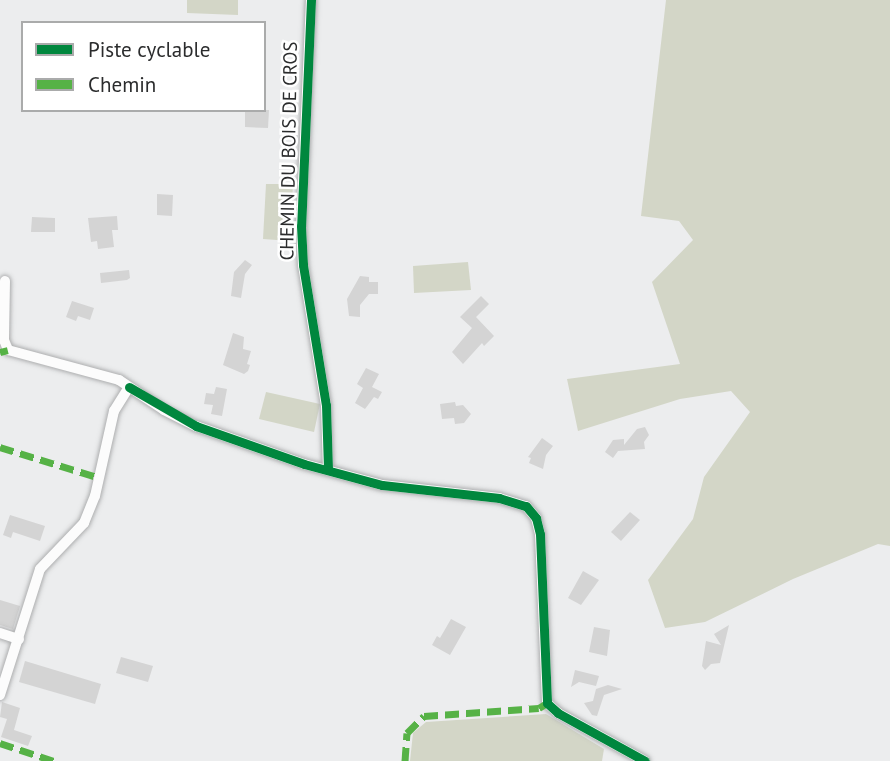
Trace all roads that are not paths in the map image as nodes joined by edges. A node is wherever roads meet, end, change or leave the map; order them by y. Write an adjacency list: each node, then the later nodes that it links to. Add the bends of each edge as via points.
1 (311, 0): 4 (street, CHEMIN DU BOIS DE CROS, via 302,252 326,405)
2 (5, 281): 3 (street, via 4,340 8,350 120,380)
3 (129, 387): 4 (street, via 203,429); 6 (street, via 114,411 95,496 84,523 40,569)
4 (328, 468): 8 (street, via 382,485 499,498 533,511 540,534 547,703)
5 (0, 633): 6 (street)
6 (19, 639): 7 (street)
7 (0, 695)
8 (645, 761)

